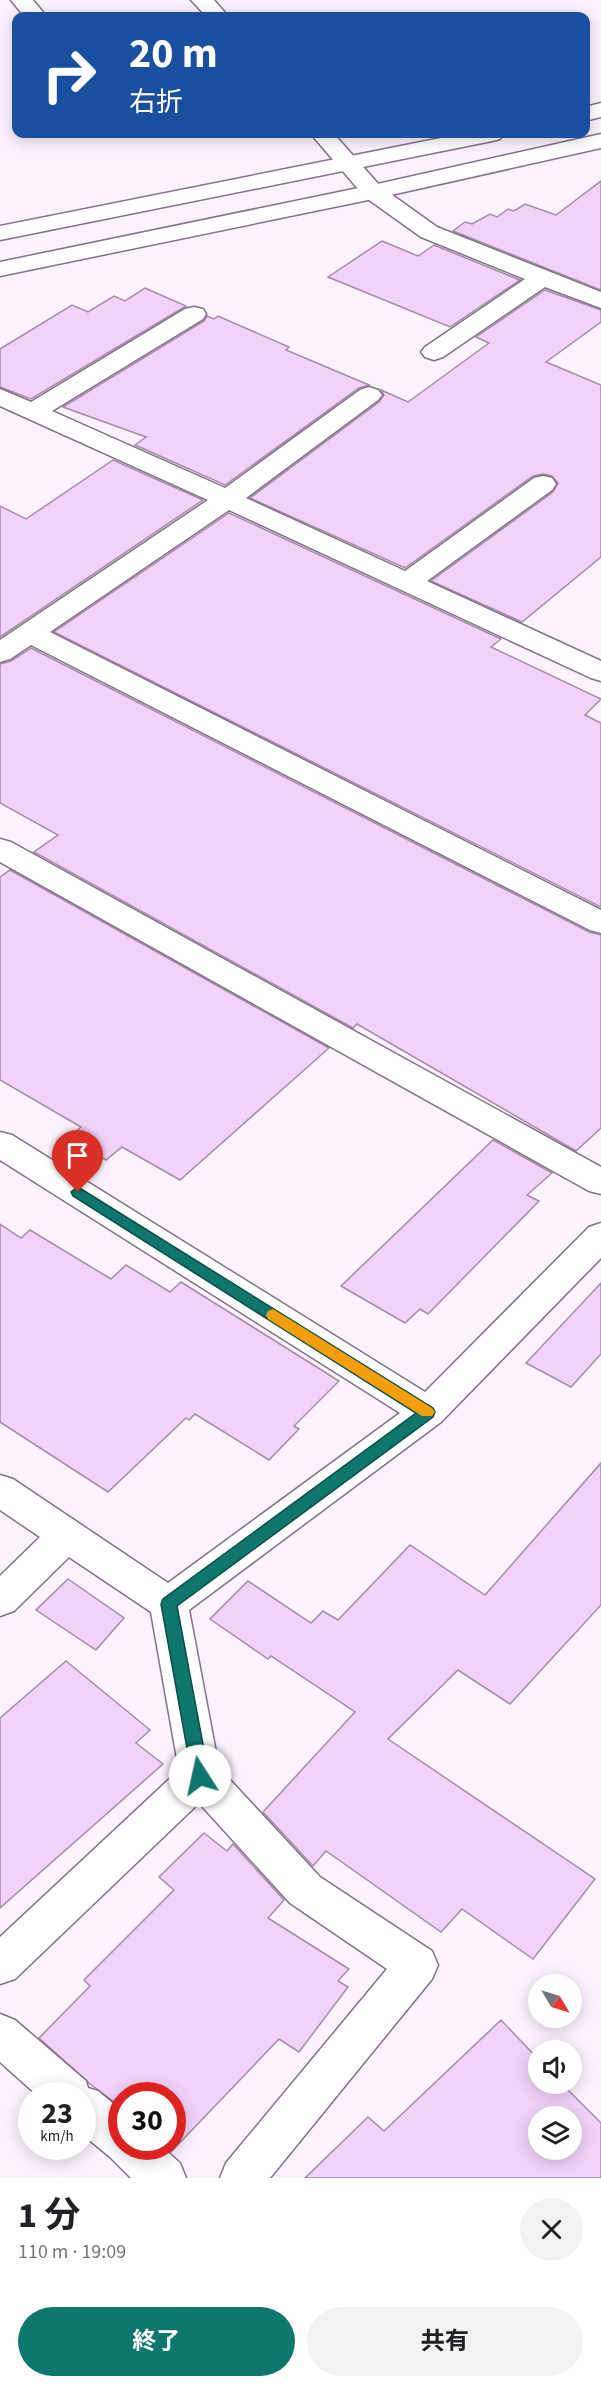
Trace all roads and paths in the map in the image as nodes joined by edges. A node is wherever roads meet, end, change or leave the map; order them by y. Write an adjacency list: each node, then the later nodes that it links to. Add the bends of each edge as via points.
1 (22, 0): 3 (street)
2 (202, 0): 4 (street)
3 (32, 12)
4 (213, 12)
5 (326, 138): 8 (street)
6 (473, 138): 8 (street)
7 (601, 141): 9 (street)
8 (349, 164): 9 (street); 10 (street)
9 (374, 192): 11 (street); 12 (street, via 429,232)
10 (0, 233)
11 (0, 269)
12 (543, 278): 13 (street); 15 (street)
13 (601, 301)
14 (194, 314): 18 (street)
15 (434, 352)
16 (369, 395): 20 (street)
17 (0, 397): 18 (street)
18 (32, 412): 20 (street)
19 (543, 484): 21 (street)
20 (227, 499): 21 (street); 22 (street)
21 (407, 583): 24 (street)
22 (30, 633): 23 (street); 26 (street)
23 (0, 653)
24 (601, 672)
25 (0, 849): 28 (street)
26 (601, 923)
27 (0, 1144): 30 (street)
28 (601, 1182)
29 (601, 1236): 30 (street)
30 (428, 1412): 34 (street)
31 (0, 1490): 32 (street)
32 (67, 1535): 33 (street); 34 (street)
33 (0, 1600)
34 (169, 1604): 35 (street)
35 (200, 1776): 36 (street); 43 (street, via 305,1890 417,1965)
36 (0, 1965)
37 (0, 2034): 38 (street)
38 (54, 2082)
39 (96, 2118): 40 (street)
40 (108, 2128)
41 (144, 2160): 42 (street)
42 (164, 2178)
43 (242, 2178)

